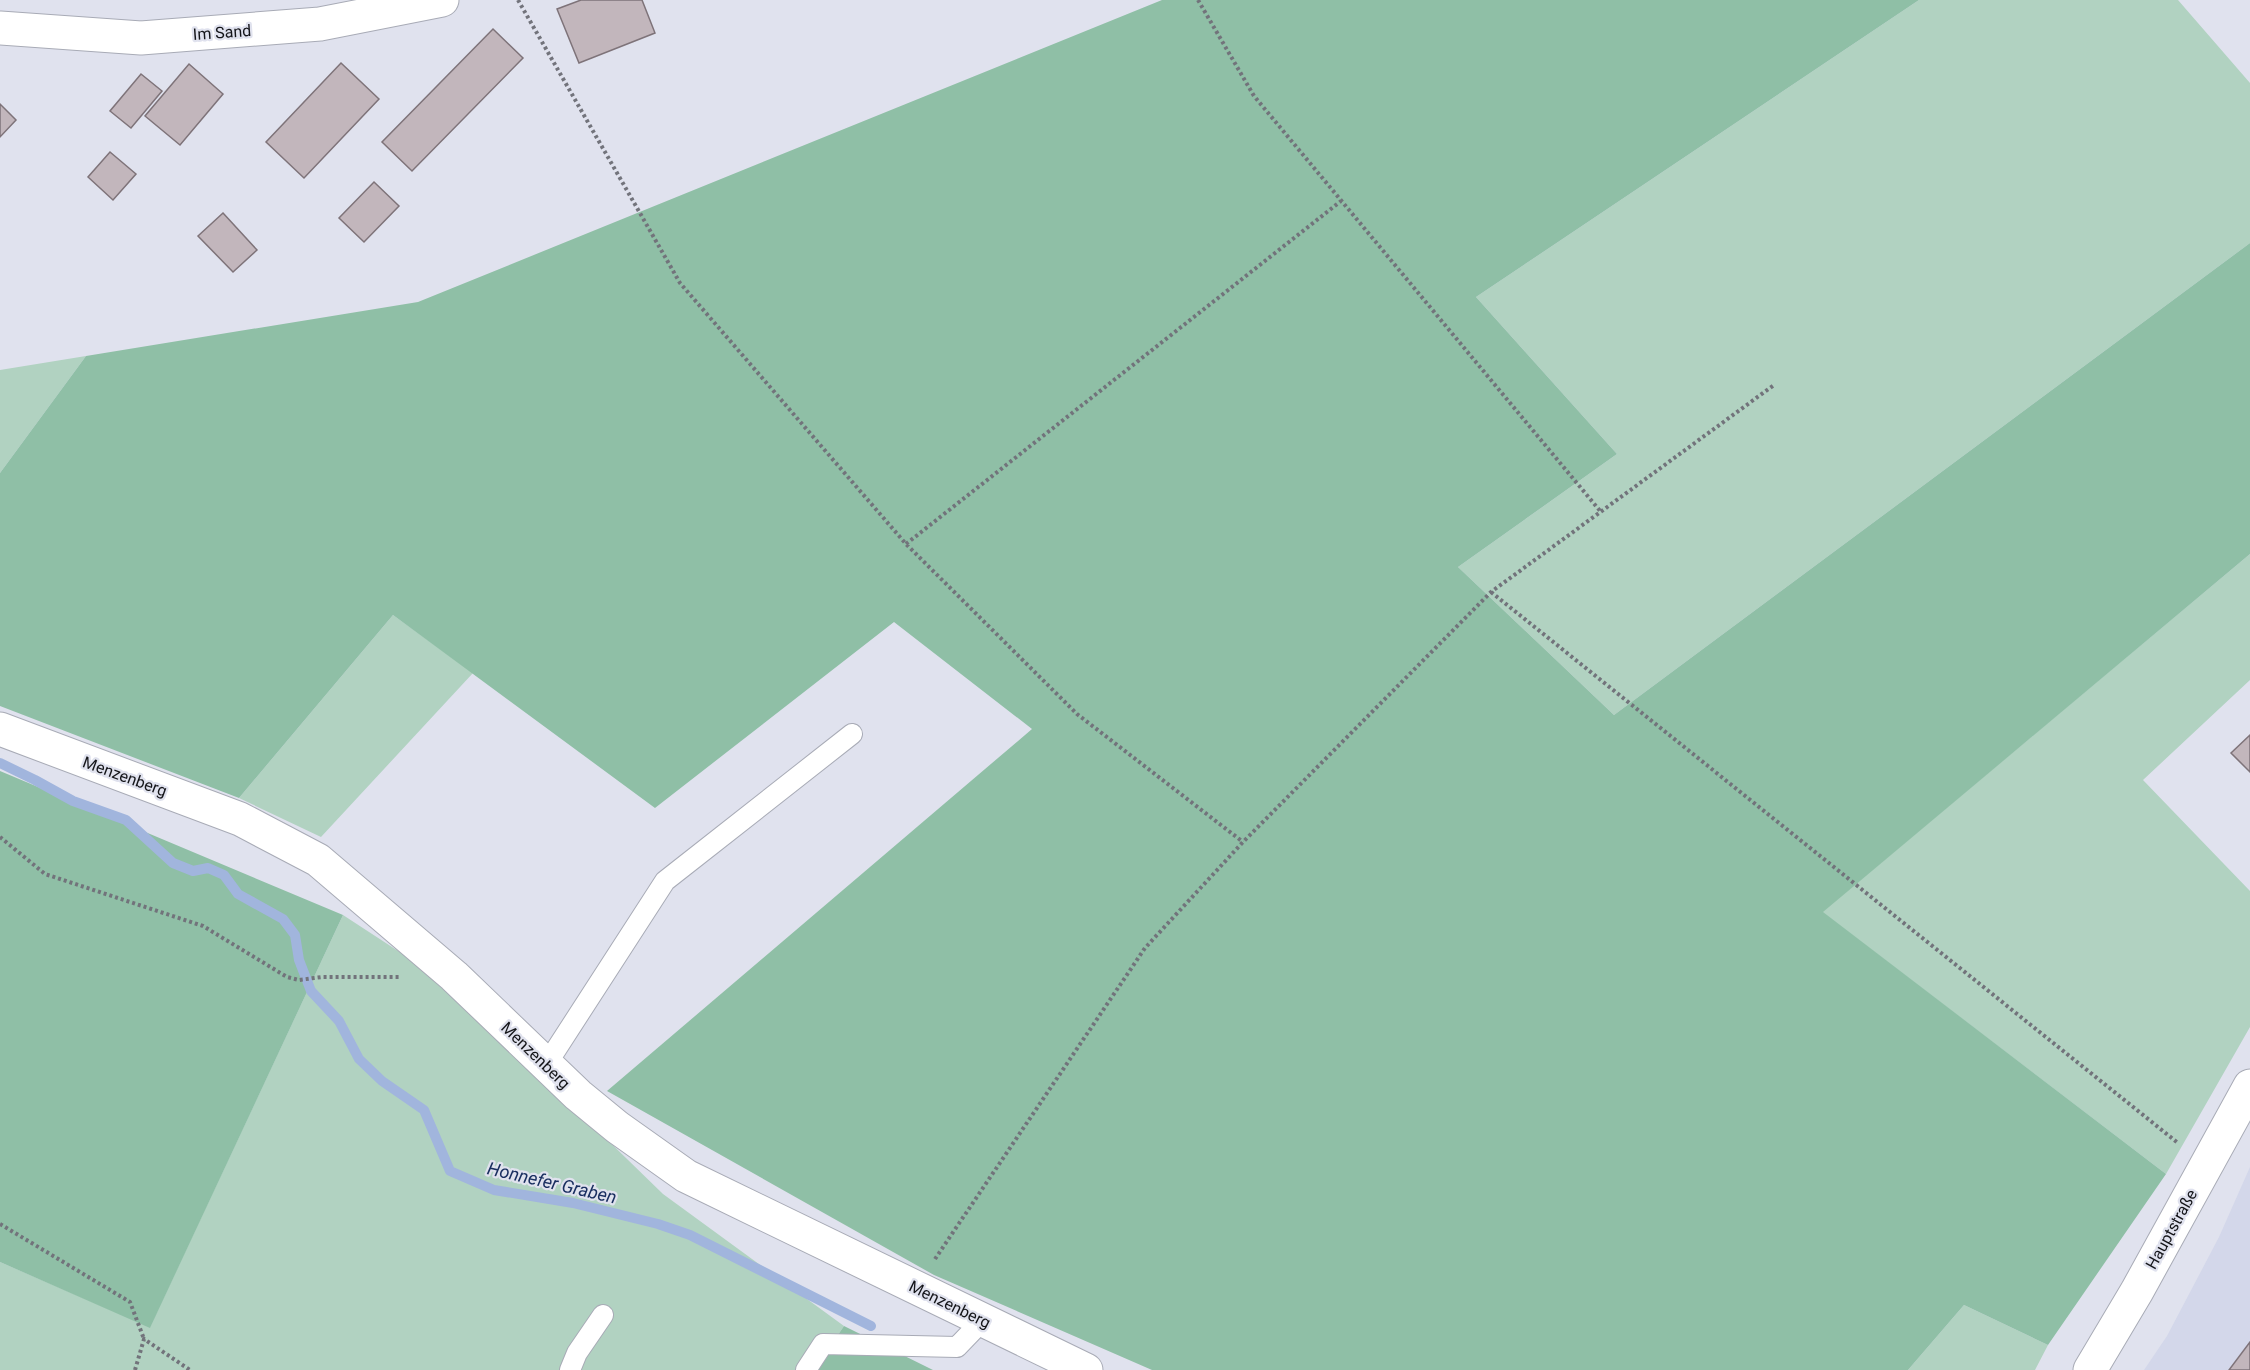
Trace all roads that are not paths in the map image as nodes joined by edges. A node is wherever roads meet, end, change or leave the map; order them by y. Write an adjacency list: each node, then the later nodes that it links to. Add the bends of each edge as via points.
1 (442, 0): 2 (street, Im Sand, via 320,24 141,38)
2 (0, 28)
3 (0, 729): 5 (street, Menzenberg, via 240,819 318,860 454,976)
4 (852, 734): 5 (lane, via 665,881)
5 (546, 1065): 8 (street, Menzenberg, via 617,1127 686,1176)
6 (2250, 1086): 12 (street, Hauptstraße)
7 (603, 1315): 9 (lane)
8 (984, 1320): 10 (lane, via 957,1347 823,1344); 11 (street, Menzenberg)
9 (570, 1370)
10 (806, 1370)
11 (1086, 1370)
12 (2090, 1370)

